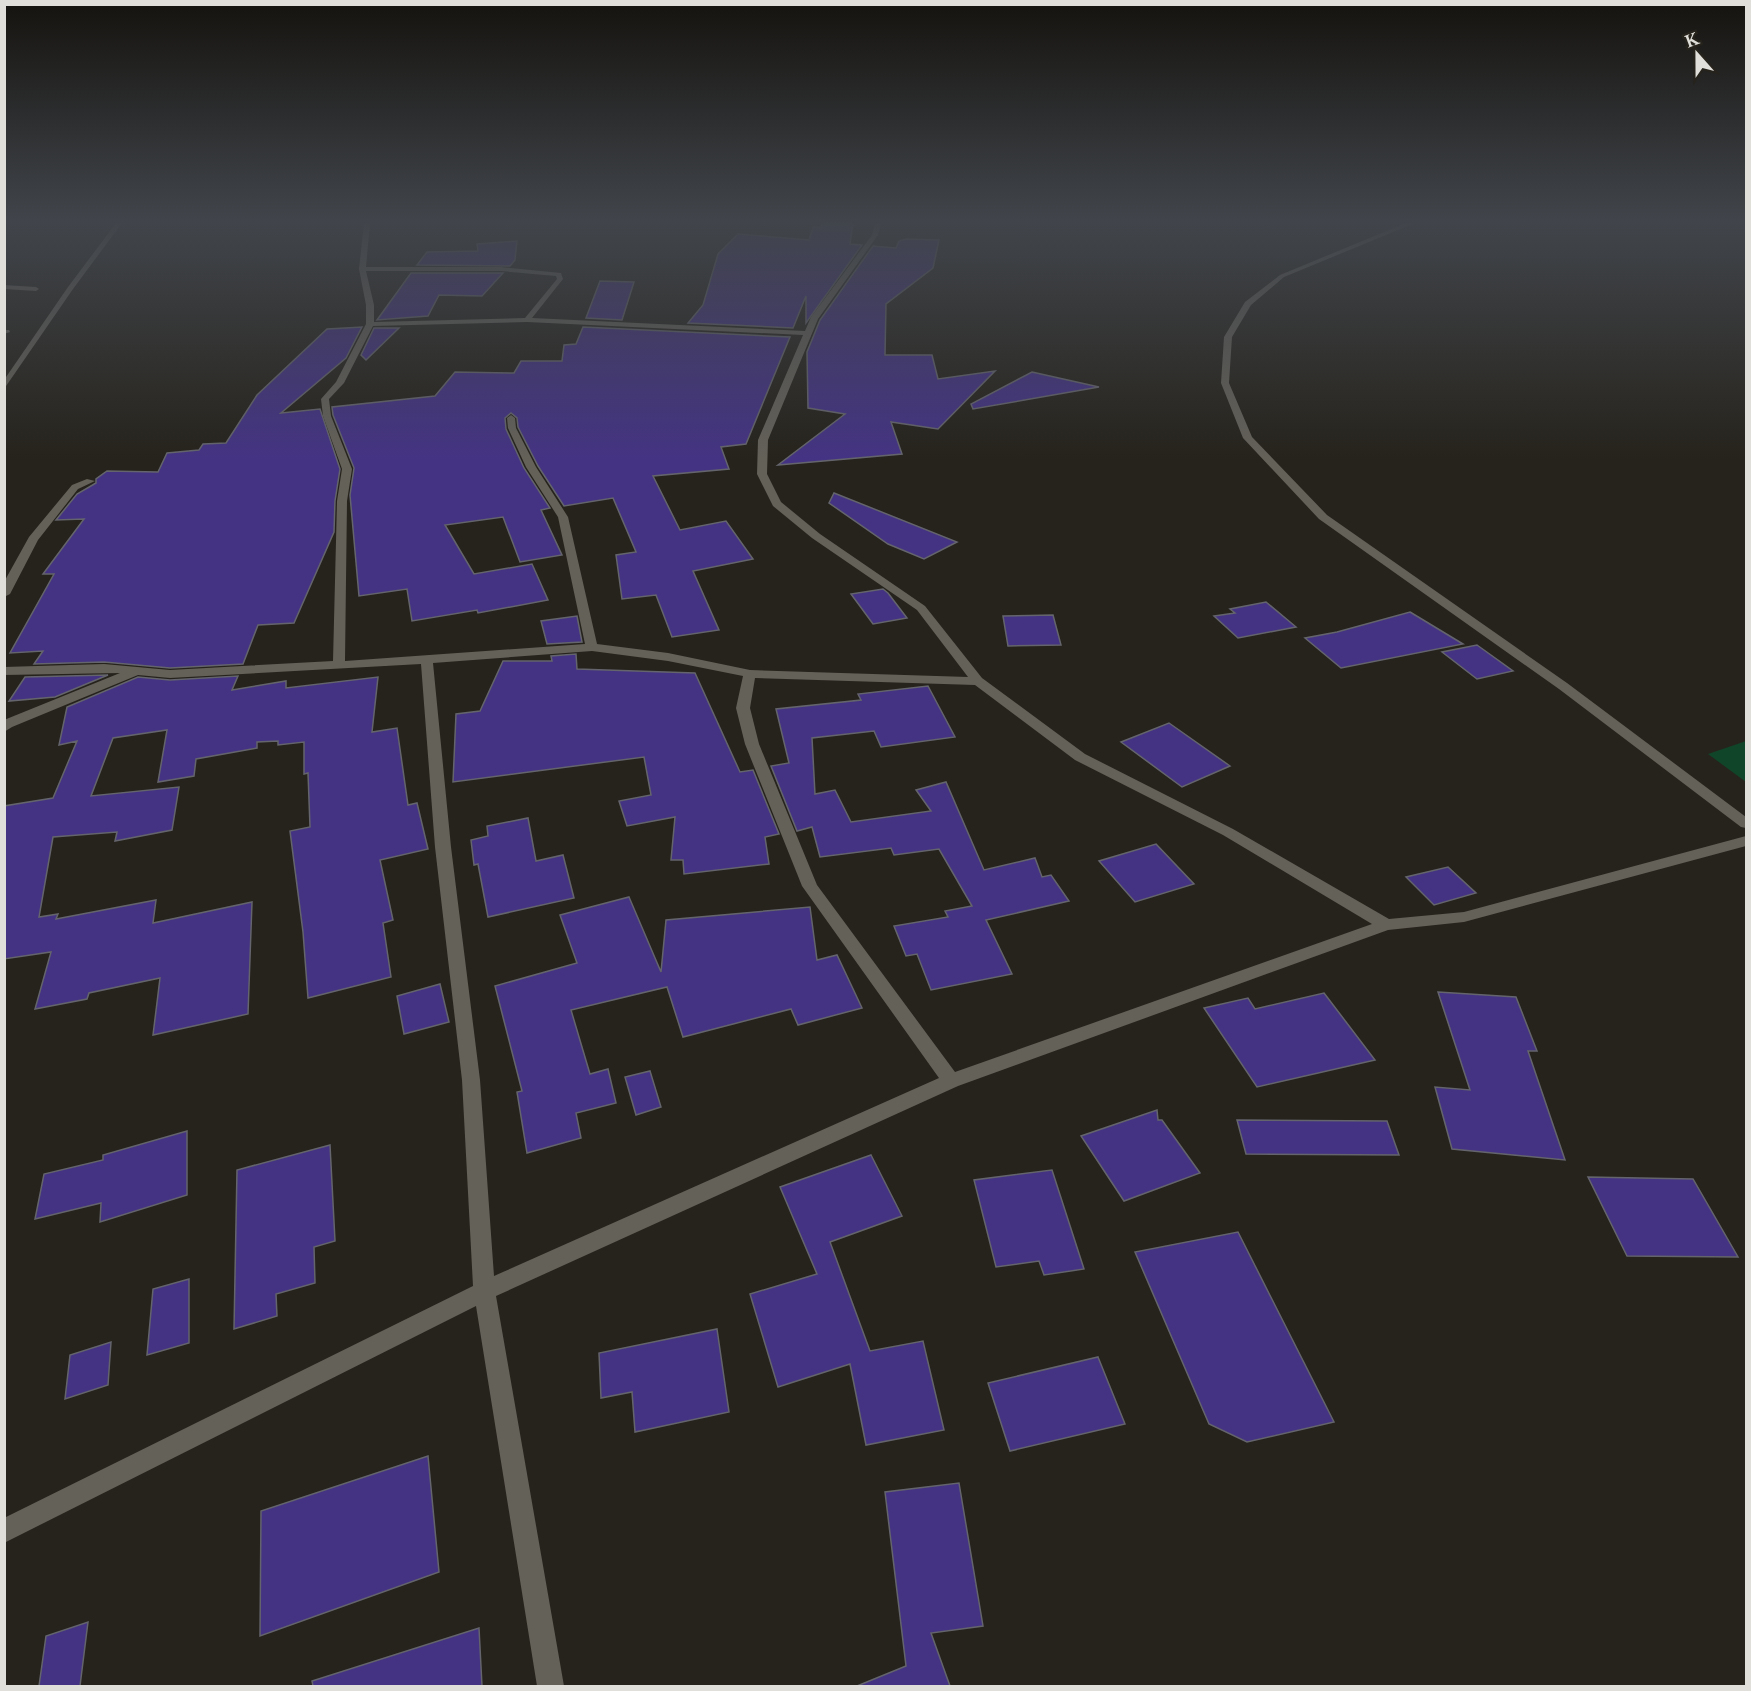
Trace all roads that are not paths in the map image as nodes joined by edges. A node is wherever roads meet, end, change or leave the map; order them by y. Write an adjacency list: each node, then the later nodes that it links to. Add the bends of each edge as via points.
1 (61, 302): 9 (street)
2 (369, 302): 7 (street)
3 (542, 302): 6 (street)
4 (826, 302): 8 (street)
5 (1251, 302): 21 (street, via 1228,337 1225,383 1248,438 1323,517 1563,686)
6 (527, 320): 7 (street); 8 (street)
7 (370, 324): 15 (street, via 340,383 325,399 327,416 347,469 342,501)
8 (808, 333): 19 (street, via 763,440 762,474 777,504 816,536 921,608)
9 (4, 387)
10 (511, 418): 13 (street, via 531,467 563,518)
11 (90, 481): 12 (street, via 75,487 33,539)
12 (4, 594)
13 (592, 647): 14 (street); 18 (street)
14 (428, 660): 15 (street); 25 (street, via 443,847 471,1080)
15 (339, 665): 16 (street, via 170,674)
16 (138, 670): 17 (street); 20 (street)
17 (4, 671)
18 (750, 674): 19 (street); 24 (street, via 743,708 752,744 810,886)
19 (978, 681): 23 (street, via 1080,757 1228,832)
20 (4, 728)
21 (1746, 824)
22 (1746, 841): 23 (street, via 1464,917)
23 (1386, 925): 24 (street)
24 (951, 1081): 25 (street)
25 (484, 1291): 26 (street); 27 (street)
26 (4, 1531)
27 (551, 1686)

